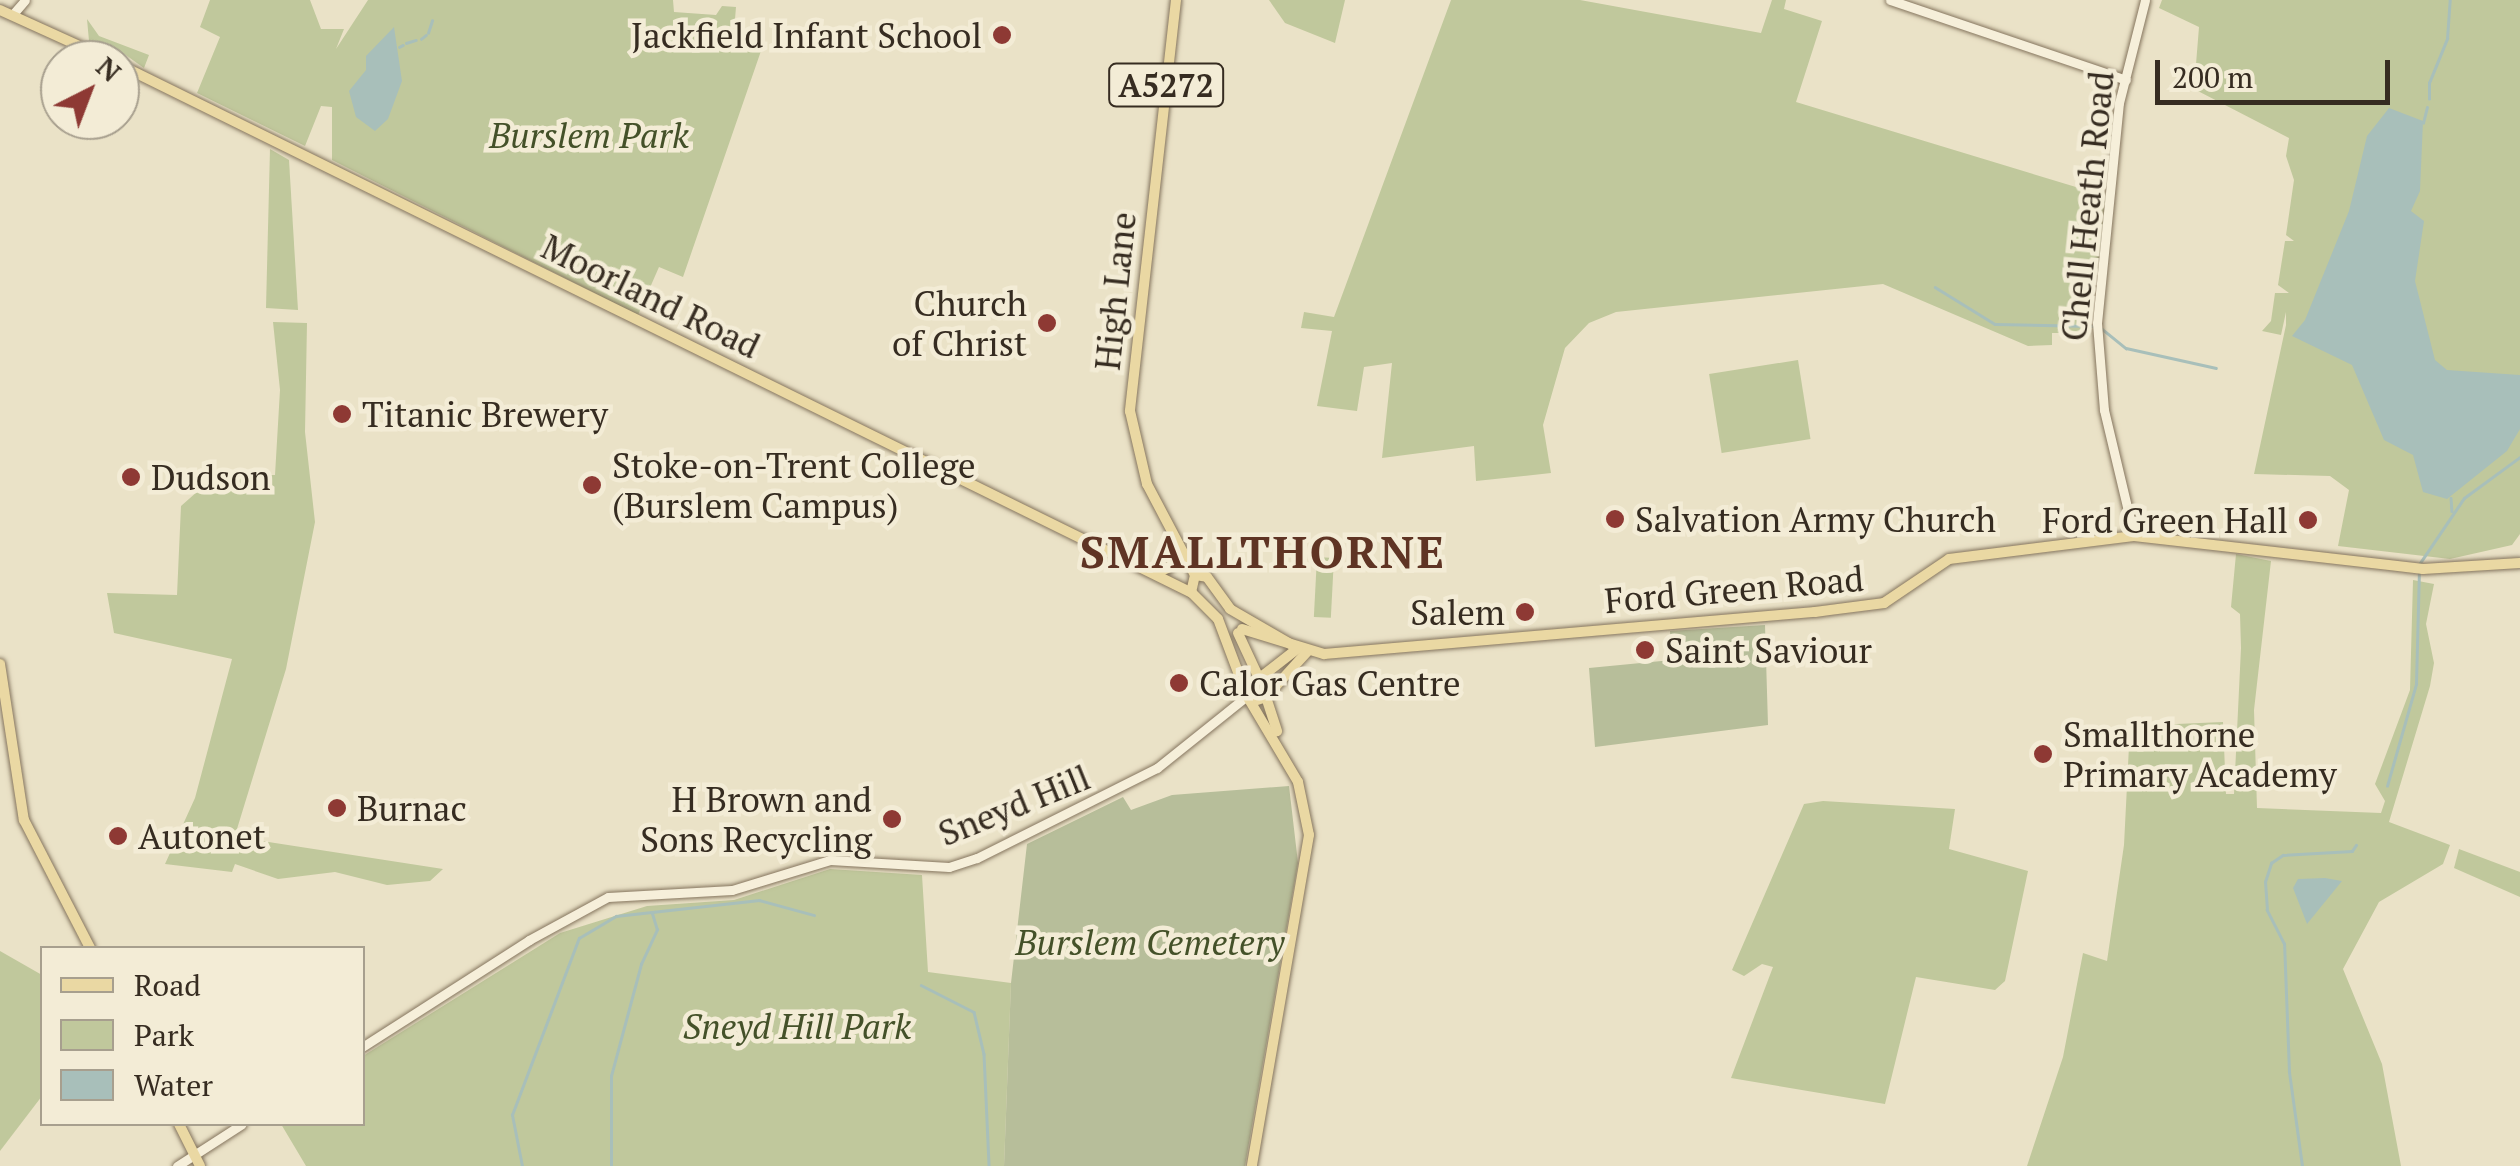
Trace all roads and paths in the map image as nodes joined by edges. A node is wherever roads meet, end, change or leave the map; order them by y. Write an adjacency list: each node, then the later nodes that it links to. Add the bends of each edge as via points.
1 (25, 0): 6 (street)
2 (1176, 0): 11 (main road, High Lane / A5272, via 1130,411 1134,450)
3 (1890, 0): 9 (street)
4 (2145, 0): 9 (street, Chell Heath Road)
5 (0, 10): 6 (main road)
6 (13, 14): 7 (main road)
7 (68, 40)
8 (140, 75): 13 (main road, Moorland Road)
9 (2126, 80): 10 (street, Chell Heath Road, via 2097,326 2104,410)
10 (2134, 536): 12 (main road, Ford Green Road, via 2418,568); 20 (main road, Ford Green Road, via 1949,559 1897,597 1869,606)
11 (1180, 552): 13 (main road); 14 (main road, High Lane / A5272)
12 (2520, 563)
13 (1157, 574): 14 (main road, Moorland Road); 16 (main road, Moorland Road)
14 (1193, 577): 15 (main road, A5272, via 1208,576); 16 (main road, A5272)
15 (1211, 588): 16 (main road); 17 (main road, A5272)
16 (1196, 595): 18 (main road)
17 (1230, 609): 18 (main road); 19 (main road, A5272)
18 (1218, 620): 19 (main road)
19 (1238, 628): 20 (main road); 22 (main road); 23 (main road)
20 (1302, 650): 22 (main road); 23 (main road)
21 (0, 664): 24 (main road, via 16,787 46,868)
22 (1260, 677): 23 (main road); 23 (main road)
23 (1256, 694): 25 (street, Sneyd Hill, via 1103,800 949,867 830,860 732,890 597,901); 31 (main road, via 1302,802 1307,866)
24 (89, 946)
25 (365, 1044)
26 (180, 1126): 28 (main road)
27 (239, 1126): 28 (street)
28 (194, 1154): 29 (street); 30 (main road)
29 (177, 1166)
30 (200, 1166)
31 (1252, 1166)

